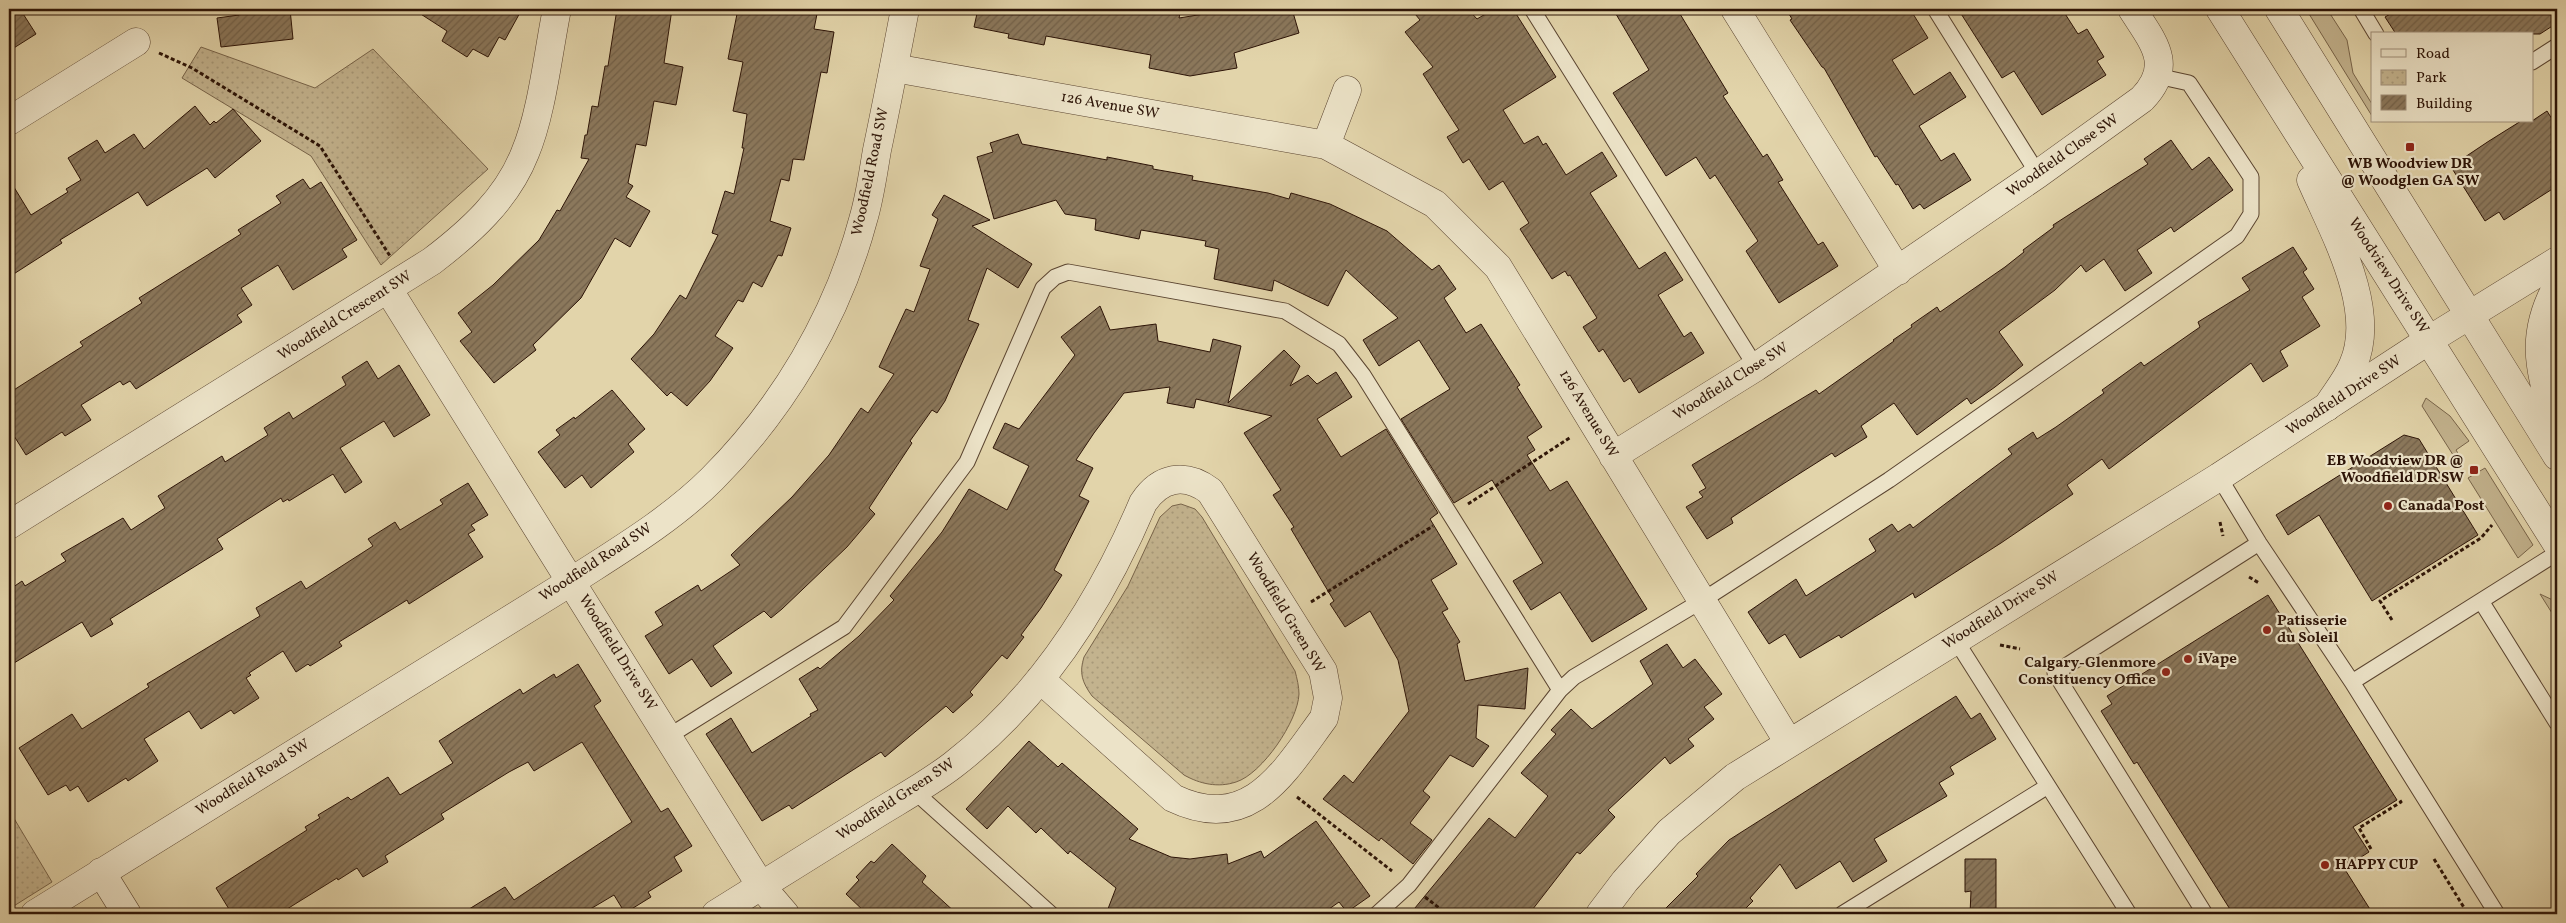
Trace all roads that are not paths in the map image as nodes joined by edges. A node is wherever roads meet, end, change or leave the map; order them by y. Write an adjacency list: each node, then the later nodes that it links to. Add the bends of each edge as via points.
1 (557, 9): 24 (street, Woodfield Crescent SW, via 532,133 515,174 491,209 466,235)
2 (905, 9): 14 (street, Woodfield Road SW)
3 (1532, 9): 27 (lane)
4 (1735, 9): 22 (street)
5 (1936, 9): 20 (lane)
6 (2132, 9): 15 (street, via 2156,47 2160,67)
7 (2220, 9): 17 (street, Woodview Drive SW)
8 (2279, 9): 25 (street)
9 (2361, 9): 10 (lane)
10 (2375, 32)
11 (136, 42): 18 (street)
12 (2557, 46): 13 (lane)
13 (2534, 61)
14 (894, 68): 19 (street, 126 Avenue SW); 37 (street, Woodfield Road SW, via 864,219 850,262 820,330 788,387 712,479 636,539)
15 (2158, 76): 20 (street, Woodfield Close SW, via 2155,86 2142,99); 38 (lane, via 2189,83 2251,177 2251,214 2237,236 1889,480)
16 (1347, 90): 19 (street)
17 (2280, 107): 26 (street, Woodview Drive SW); 28 (street, via 2349,268 2360,317 2359,347 2353,365)
18 (9, 121)
19 (1326, 145): 30 (street, 126 Avenue SW, via 1434,204 1498,267)
20 (2038, 174): 22 (street, Woodfield Close SW)
21 (2557, 260): 25 (street, Woodfield Drive SW)
22 (1898, 271): 27 (street, Woodfield Close SW)
23 (2557, 286): 29 (street, via 2546,305 2540,329 2539,362)
24 (388, 289): 33 (street, Woodfield Crescent SW); 37 (street, Woodfield Drive SW)
25 (2470, 315): 26 (street, Woodfield Drive SW); 31 (street)
26 (2429, 340): 28 (street, Woodfield Drive SW); 35 (street, Woodview Drive SW)
27 (1756, 368): 30 (street, Woodfield Close SW)
28 (2327, 407): 32 (street, Woodfield Drive SW)
29 (2557, 430)
30 (1613, 456): 38 (street, 126 Avenue SW)
31 (2557, 456)
32 (2219, 477): 34 (lane); 40 (street, Woodfield Drive SW)
33 (9, 525)
34 (2259, 543): 42 (lane); 61 (lane, via 2055,673)
35 (2557, 544)
36 (2557, 553): 39 (lane)
37 (572, 581): 45 (street, Woodfield Drive SW); 49 (street, Woodfield Road SW)
38 (1703, 600): 43 (lane, via 1574,677); 46 (street, 126 Avenue SW)
39 (2481, 601): 42 (lane); 44 (lane)
40 (1955, 639): 46 (street, Woodfield Drive SW); 47 (lane)
41 (1040, 679): 41 (street, Woodfield Green SW, via 1173,798 1196,808 1234,807 1257,798 1276,781 1324,718 1327,706 1323,671 1213,497 1201,484 1182,479 1169,480 1151,491 1100,594); 48 (street, Woodfield Green SW, via 953,765)
42 (2352, 682): 62 (lane)
43 (1560, 690): 45 (lane, via 1363,375 1339,344 1286,311 1068,272 1055,277 1043,288 967,462 844,627); 57 (lane, via 1409,885)
44 (2557, 723)
45 (669, 736): 50 (street, Woodfield Drive SW)
46 (1789, 743): 58 (street, Woodfield Drive SW, via 1735,777 1669,832)
47 (2048, 786): 59 (lane); 60 (lane)
48 (914, 791): 50 (street, Woodfield Green SW); 56 (lane)
49 (101, 872): 51 (street, Woodfield Road SW); 53 (street)
50 (762, 886): 54 (street, Woodfield Green SW); 55 (street, Woodfield Drive SW)
51 (67, 905): 52 (street, Woodfield Road SW)
52 (35, 914)
53 (127, 914)
54 (716, 914)
55 (785, 914)
56 (1051, 914)
57 (1378, 914)
58 (1600, 914)
59 (1842, 914)
60 (2129, 914)
61 (2205, 914)
62 (2497, 914)

